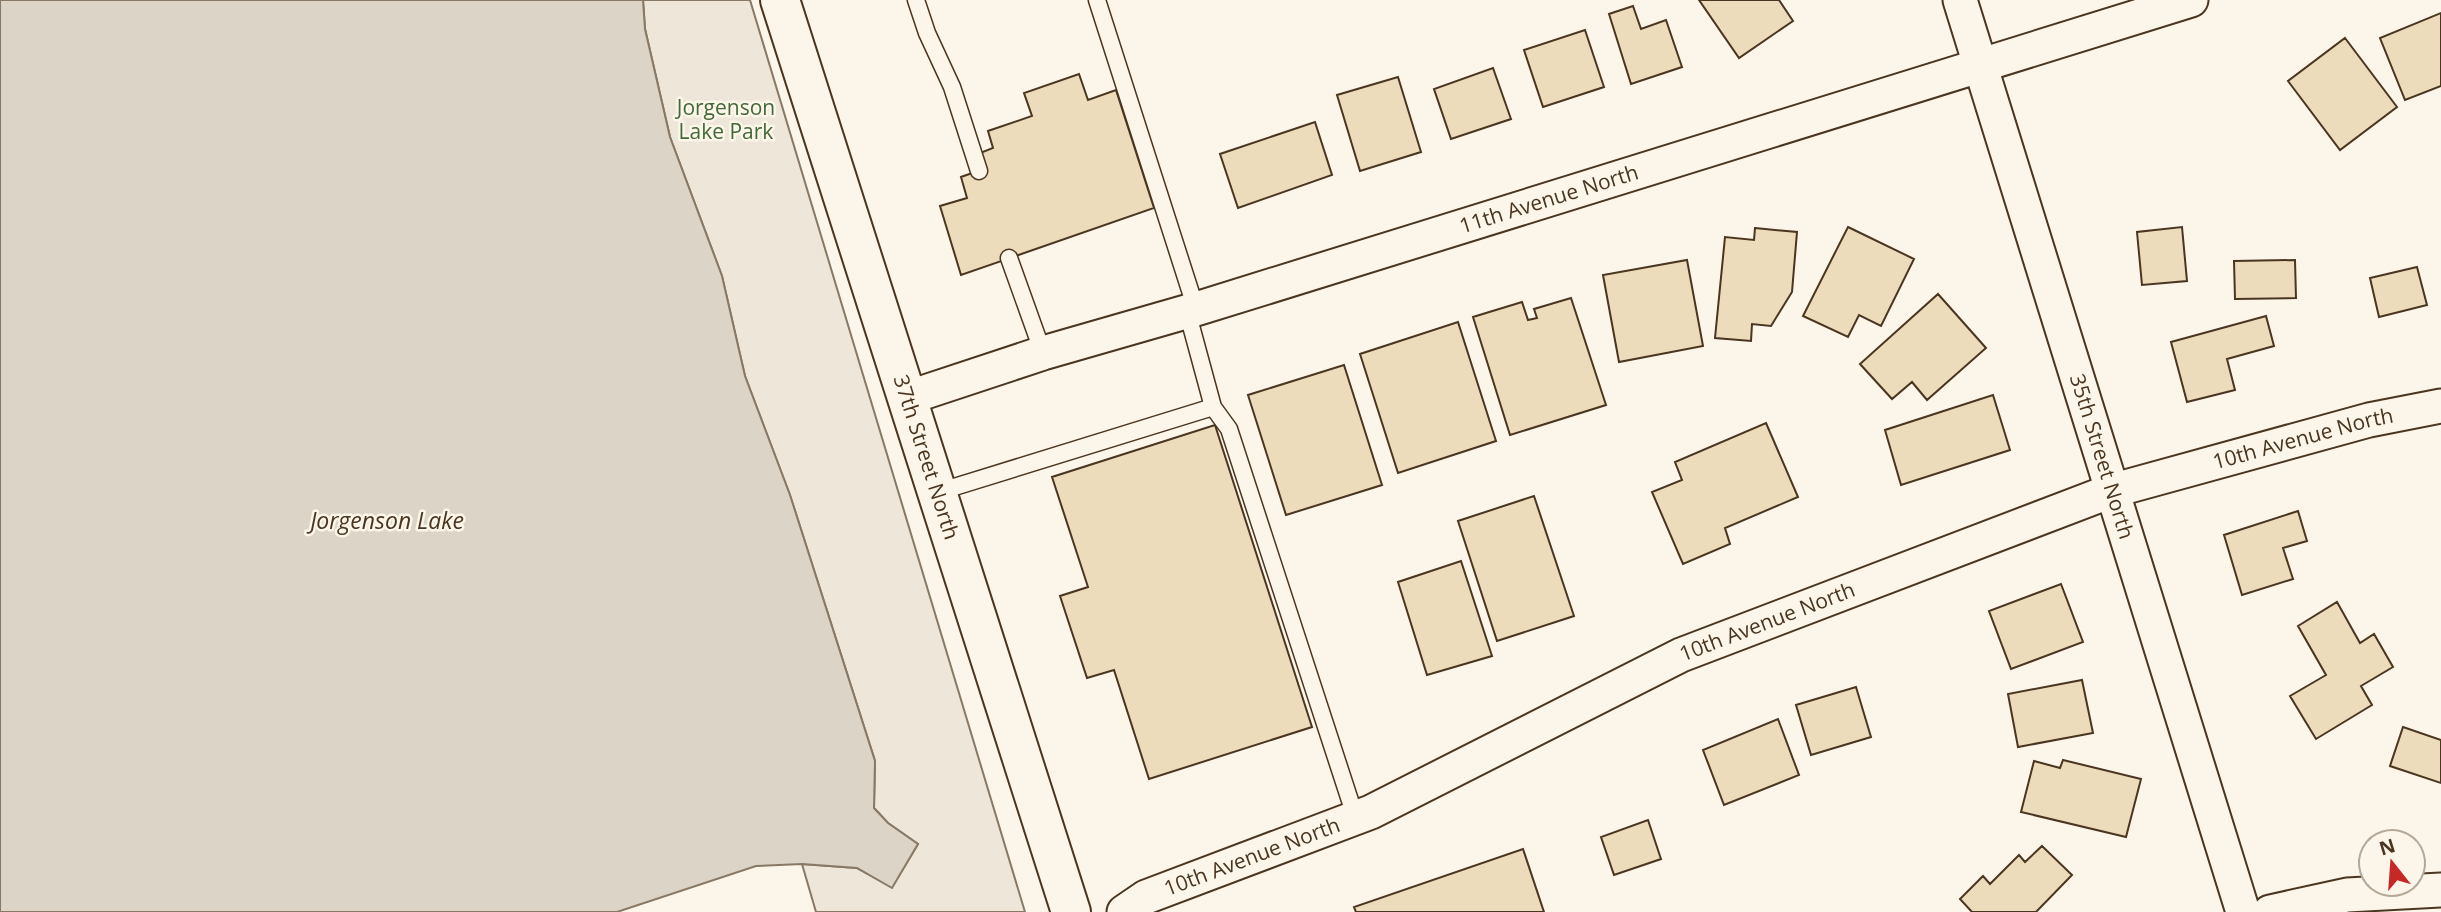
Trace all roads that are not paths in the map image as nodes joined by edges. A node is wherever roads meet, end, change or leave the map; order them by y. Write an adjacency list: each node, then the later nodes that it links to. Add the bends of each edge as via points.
1 (780, 0): 11 (street, 37th Street North)
2 (916, 0): 7 (lane, via 952,87)
3 (1097, 0): 9 (lane)
4 (1960, 0): 6 (street, 35th Street North)
5 (2191, 0): 6 (street, 11th Avenue North)
6 (1980, 67): 9 (street, 11th Avenue North); 14 (street, 35th Street North)
7 (979, 171)
8 (1009, 258): 10 (lane)
9 (1191, 310): 10 (street, 11th Avenue North); 13 (lane)
10 (1043, 353): 11 (street, 11th Avenue North)
11 (907, 398): 15 (street, 37th Street North)
12 (2441, 406): 14 (street, 10th Avenue North, via 2369,420)
13 (1213, 407): 15 (lane); 16 (lane, via 1229,429)
14 (2110, 491): 16 (street, 10th Avenue North, via 1681,655); 20 (street, 35th Street North)
15 (937, 492): 18 (street, 37th Street North)
16 (1356, 819): 19 (street, 10th Avenue North, via 1146,897)
17 (2441, 890): 21 (street, via 2347,895)
18 (1071, 912)
19 (1124, 912)
20 (2243, 912)
21 (2270, 912)

